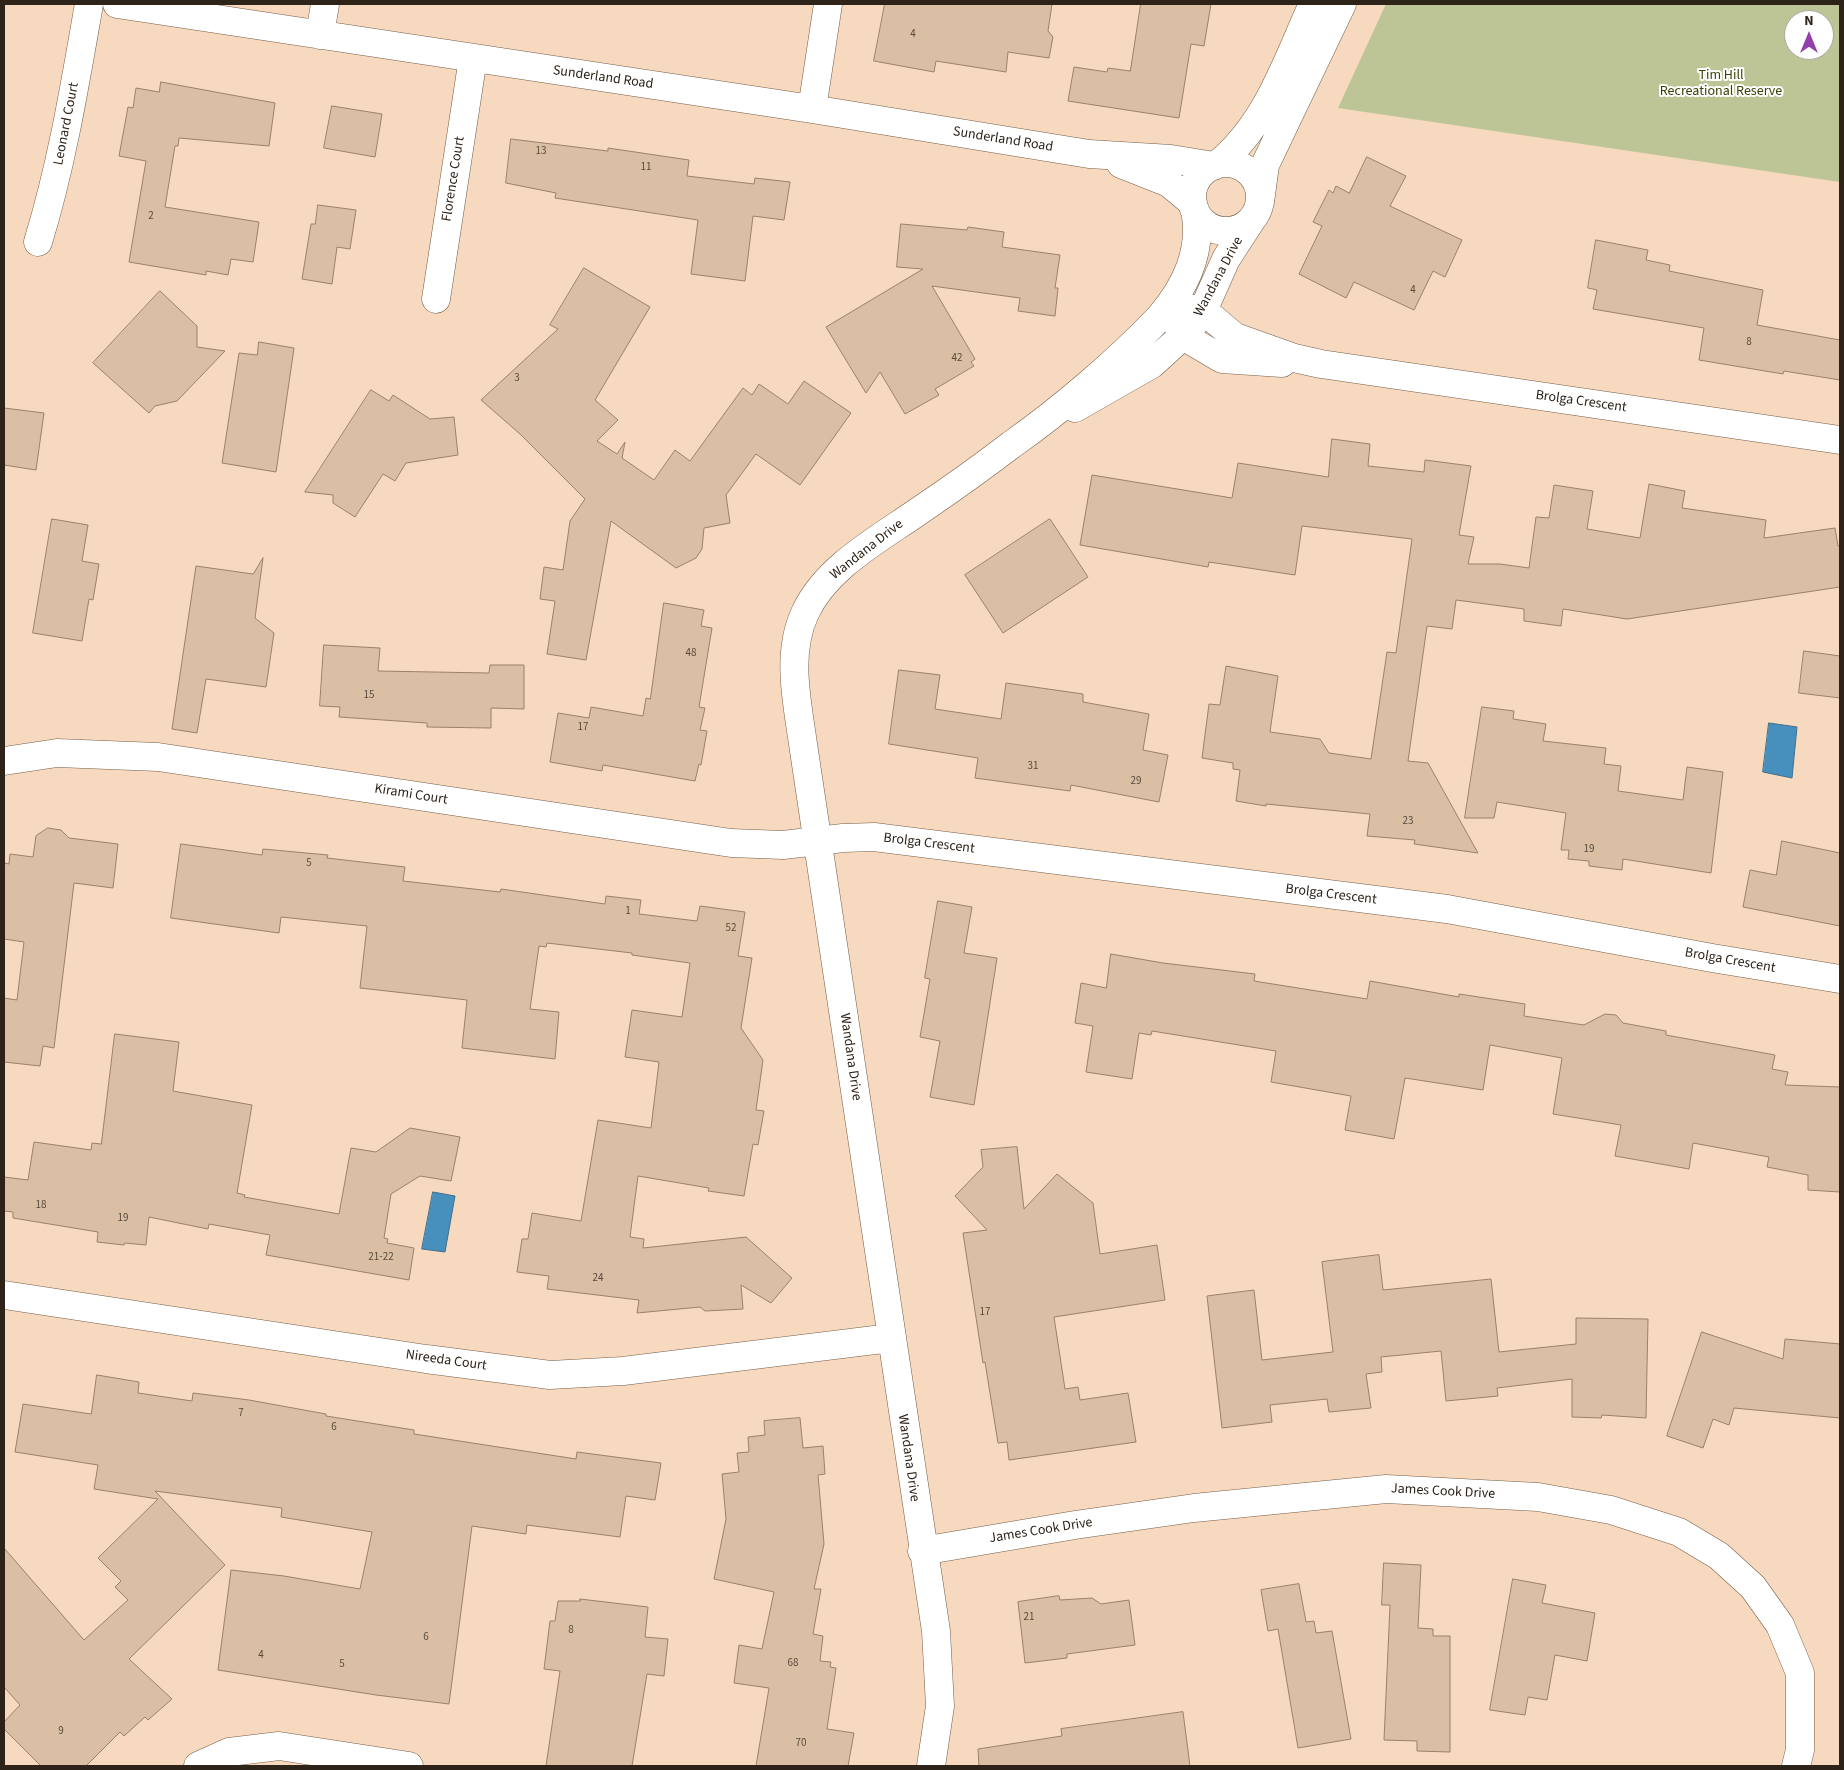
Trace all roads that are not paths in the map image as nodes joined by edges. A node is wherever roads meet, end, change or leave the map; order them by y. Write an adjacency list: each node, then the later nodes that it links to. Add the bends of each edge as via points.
1 (89, 4): 14 (street, Leonard Court, via 65,142)
2 (117, 4): 7 (street, Sunderland Road)
3 (325, 4): 7 (street)
4 (828, 4): 9 (street)
5 (1313, 4): 11 (street, Wandana Drive, via 1259,120 1242,143)
6 (1342, 4): 13 (street, Wandana Drive, via 1265,165)
7 (320, 35): 8 (street, Sunderland Road)
8 (473, 58): 9 (street, Sunderland Road); 15 (street, Florence Court)
9 (812, 109): 10 (street, Sunderland Road)
10 (1088, 154): 11 (street, Sunderland Road, via 1171,158); 12 (street, Sunderland Road, via 1168,183)
11 (1216, 165): 12 (street, Wandana Drive, via 1204,171 1195,182); 13 (street, via 1237,165 1245,169 1257,183)
12 (1194, 206): 13 (street, Wandana Drive, via 1202,221 1221,230 1237,229); 16 (street, Wandana Drive, via 1198,233 1194,259 1182,287)
13 (1256, 210): 17 (street, Wandana Drive, via 1226,259)
14 (38, 242)
15 (436, 299)
16 (1169, 306): 17 (street); 18 (street); 21 (street, Wandana Drive, via 1127,348)
17 (1202, 310): 18 (street, Wandana Drive); 19 (street, Brolga Crescent, via 1235,337)
18 (1183, 336): 19 (street, Brolga Crescent, via 1226,360); 21 (street, Wandana Drive, via 1143,370)
19 (1321, 364): 20 (street, Brolga Crescent)
20 (1840, 440)
21 (1010, 447): 23 (street, Wandana Drive, via 850,560 822,586 805,612 795,643 794,673)
22 (4, 761): 23 (street, Kirami Court, via 57,753 158,757 731,843 783,845)
23 (819, 842): 24 (street, Brolga Crescent, via 874,837 1447,909 1702,957); 26 (street, Wandana Drive)
24 (1840, 979)
25 (4, 1295): 26 (street, Nireeda Court, via 550,1375 623,1371)
26 (891, 1338): 27 (street, Wandana Drive)
27 (922, 1551): 30 (street, Wandana Drive, via 936,1632 940,1706); 31 (street, James Cook Drive, via 1194,1508 1386,1490 1538,1497 1611,1510 1679,1532 1720,1556 1752,1587 1780,1625 1800,1673 1800,1750)
28 (198, 1766): 29 (street, via 229,1752 279,1746)
29 (409, 1766)
30 (931, 1766)
31 (1796, 1766)

